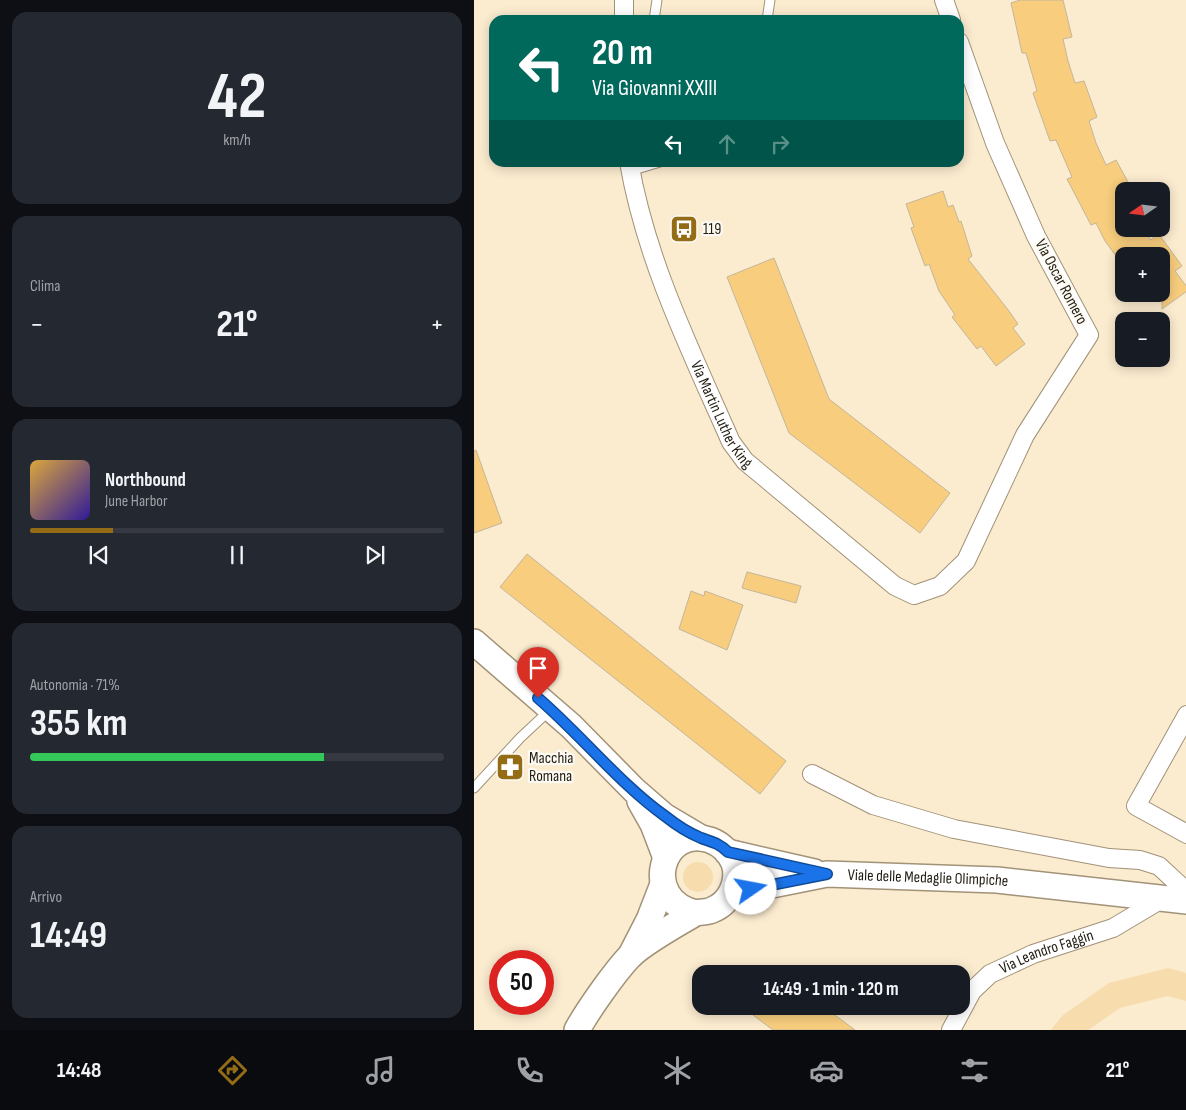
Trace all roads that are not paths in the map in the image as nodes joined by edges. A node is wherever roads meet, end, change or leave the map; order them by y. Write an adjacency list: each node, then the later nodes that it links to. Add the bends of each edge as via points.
1 (624, 0): 5 (street)
2 (657, 0): 6 (lane)
3 (770, 0): 7 (lane)
4 (944, 0): 8 (street)
5 (624, 15)
6 (655, 15)
7 (768, 15)
8 (949, 15)
9 (964, 56): 11 (street, Via Oscar Romero, via 995,143 1036,236 1089,334 1025,435 966,561 940,586)
10 (630, 167): 11 (street, Via Martin Luther King, via 635,196 663,288 731,442 745,461 894,586)
11 (914, 595)
12 (474, 642): 13 (main road)
13 (551, 709): 16 (lane); 17 (main road)
14 (1186, 715): 18 (street, via 1136,806)
15 (812, 774): 25 (street, via 873,805 954,829 1109,858 1140,860 1159,866)
16 (474, 788)
17 (634, 790): 19 (main road, via 664,816); 21 (main road, via 653,824)
18 (1186, 834)
19 (701, 838): 20 (main road); 21 (main road, via 681,843)
20 (728, 852): 22 (main road); 24 (main road, via 736,872)
21 (666, 858): 23 (main road)
22 (827, 874): 24 (main road, Viale delle Medaglie Olimpiche); 25 (main road, Viale delle Medaglie Olimpiche, via 998,880)
23 (663, 884): 26 (main road, via 675,904); 27 (main road)
24 (732, 893): 26 (main road, Viale delle Medaglie Olimpiche, via 716,908)
25 (1179, 897): 29 (street, Via Leandro Faggin, via 1113,928 1033,954 990,974 972,991)
26 (696, 913): 27 (main road, Viale delle Medaglie Olimpiche)
27 (631, 955): 28 (main road, Viale delle Medaglie Olimpiche)
28 (577, 1030)
29 (951, 1030)

